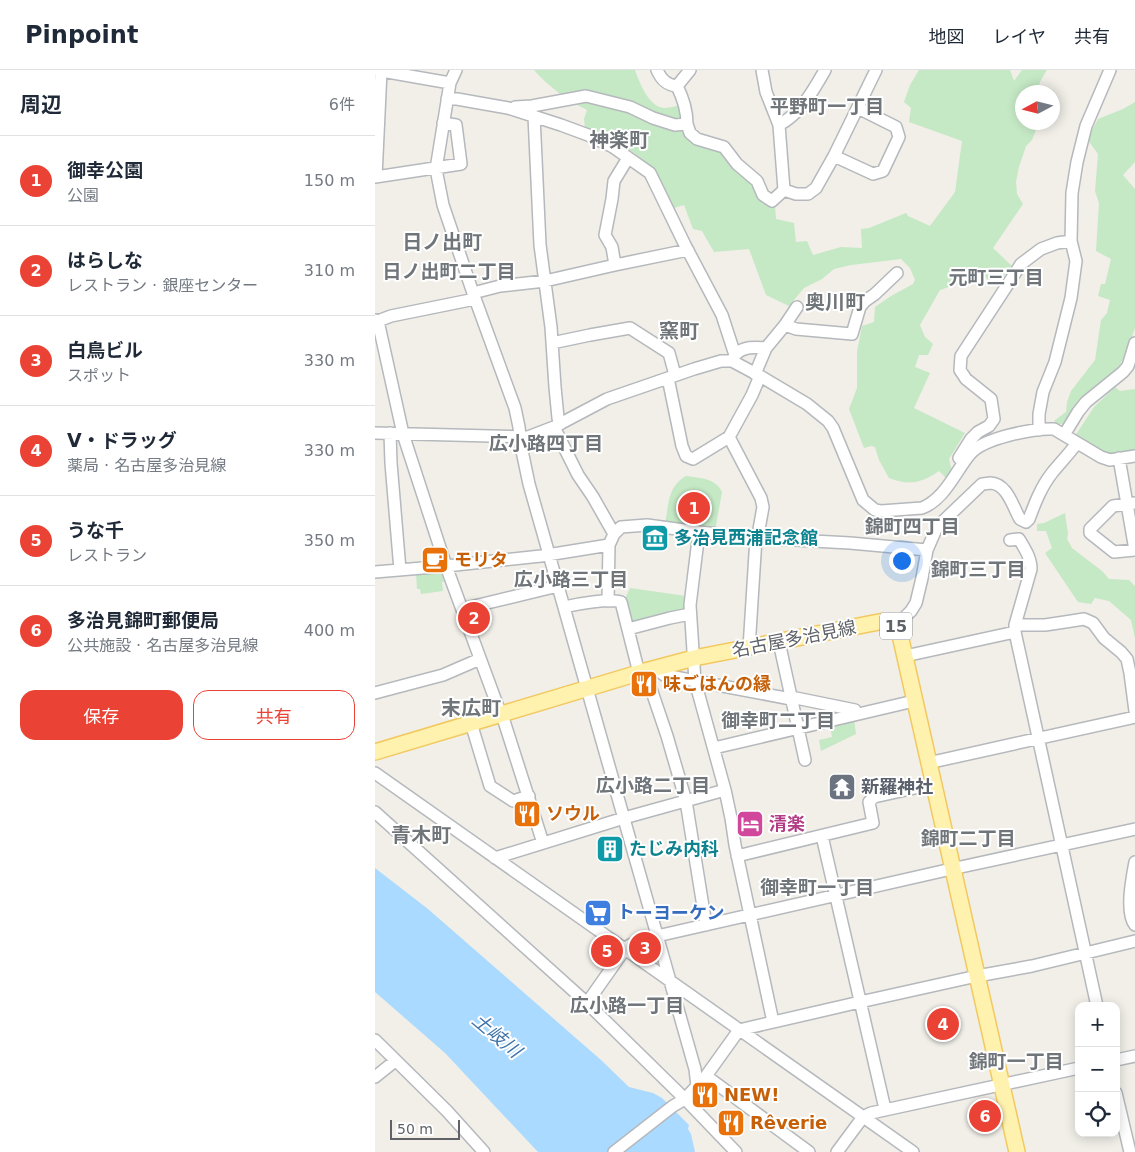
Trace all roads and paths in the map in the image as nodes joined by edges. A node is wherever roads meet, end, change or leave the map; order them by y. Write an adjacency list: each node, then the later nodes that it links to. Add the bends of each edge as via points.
1 (456, 70): 9 (street)
2 (657, 70): 10 (street, via 661,79)
3 (690, 70): 10 (street)
4 (762, 70): 17 (street, via 766,92)
5 (825, 70): 17 (street, via 805,103)
6 (876, 70): 13 (street)
7 (1110, 70): 23 (street, via 1086,126 1077,162)
8 (378, 71): 9 (street); 21 (street)
9 (450, 83): 11 (street)
10 (677, 86): 16 (street, via 685,105)
11 (447, 99): 12 (street); 15 (street)
12 (508, 108): 14 (street); 16 (street, via 586,96 630,107 675,125)
13 (858, 108): 18 (street); 18 (street, via 896,127 899,137 883,171 873,174)
14 (534, 116): 19 (street, via 588,135); 27 (street, via 540,245)
15 (443, 123): 20 (street); 20 (street, via 456,125 461,164)
16 (687, 124): 22 (street, via 697,139 723,147 757,181 763,195 772,201)
17 (779, 126): 22 (street)
18 (834, 156): 22 (street, via 816,188 808,194)
19 (628, 158): 24 (street, via 650,173); 25 (street, via 614,181 605,235 612,247)
20 (436, 168): 21 (street); 28 (street, via 443,205)
21 (376, 177)
22 (785, 190)
23 (1071, 241): 39 (street, via 1076,261 1071,298 1055,362 1043,392); 49 (street, via 1041,249 1021,264 961,356 960,370 991,399 994,418 989,426 971,439 957,461)
24 (688, 250): 25 (street); 35 (street, via 723,315)
25 (615, 265): 27 (street)
26 (897, 273): 31 (street, via 860,307 852,334)
27 (545, 281): 28 (street, via 500,286); 32 (street)
28 (474, 296): 30 (street); 44 (street, via 515,408)
29 (797, 307): 31 (street)
30 (376, 320): 42 (street)
31 (785, 325): 34 (street)
32 (553, 343): 37 (street, via 630,328 669,353); 38 (street)
33 (1135, 343): 43 (street, via 1128,366 1086,402)
34 (766, 348): 35 (street, via 741,350); 36 (street)
35 (734, 358): 36 (street); 37 (street)
36 (757, 375): 45 (street, via 752,395); 49 (street, via 807,404 828,421 863,500 875,510 922,508 935,501)
37 (672, 377): 38 (street, via 607,400); 45 (street, via 686,456 693,460)
38 (557, 425): 44 (street); 52 (street, via 577,475)
39 (1039, 430): 43 (street, via 1054,429); 49 (street, via 982,444 971,452)
40 (375, 433): 41 (street)
41 (390, 434): 42 (street); 59 (street)
42 (403, 434): 44 (street); 58 (street)
43 (1064, 435): 46 (street)
44 (520, 437): 57 (street)
45 (729, 437): 53 (street, via 761,498 763,506)
46 (1077, 443): 48 (street, via 1109,460); 56 (street, via 1048,479 1026,522 1020,519 1005,491 998,485 982,484 937,527)
47 (1135, 456): 48 (street)
48 (1119, 458): 50 (street)
49 (955, 475)
50 (1131, 504): 50 (street, via 1135,550 1114,552 1090,533 1090,529 1113,506)
51 (699, 532): 52 (street, via 647,525 621,527); 53 (street); 65 (street)
52 (614, 534): 55 (street)
53 (756, 538): 56 (street); 70 (street)
54 (1010, 540): 68 (street, via 1019,539 1031,564)
55 (609, 545): 57 (street); 62 (street)
56 (927, 550): 66 (street, via 916,603)
57 (549, 555): 58 (street); 61 (street)
58 (446, 566): 59 (street); 64 (street)
59 (400, 570): 60 (street)
60 (375, 572)
61 (558, 586): 63 (street); 64 (street)
62 (609, 601): 63 (street); 67 (street, via 621,602)
63 (564, 607): 77 (street)
64 (462, 609): 73 (street)
65 (690, 614): 67 (street); 72 (street)
66 (896, 626): 69 (main road, 名古屋多治見線 / 15, via 884,621); 71 (main road, 15)
67 (628, 629): 74 (street)
68 (1015, 629): 71 (street); 82 (street, via 1083,619 1093,623 1127,659); 87 (street)
69 (779, 642): 70 (main road, 名古屋多治見線 / 15); 79 (street)
70 (749, 648): 72 (main road, 名古屋多治見線 / 15)
71 (905, 656): 80 (main road, 15)
72 (694, 658): 74 (main road, 名古屋多治見線 / 15); 76 (street)
73 (480, 660): 78 (street, via 443,675); 83 (street)
74 (642, 672): 77 (main road, 名古屋多治見線 / 15); 96 (street, via 667,736)
75 (661, 673): 76 (street)
76 (695, 681): 79 (street); 88 (street)
77 (586, 689): 83 (main road, 名古屋多治見線 / 15); 98 (street)
78 (375, 693)
79 (791, 698): 81 (street); 86 (street)
80 (914, 701): 86 (street); 91 (main road, 15)
81 (855, 710)
82 (1135, 711)
83 (501, 714): 85 (main road, 名古屋多治見線 / 15); 95 (street)
84 (1135, 718): 87 (street)
85 (471, 723): 89 (main road, 名古屋多治見線 / 15); 95 (street, via 490,786 513,801)
86 (797, 728): 88 (street); 90 (street)
87 (1038, 739): 91 (street); 102 (street)
88 (714, 748): 94 (street)
89 (375, 752)
90 (805, 760)
91 (928, 763): 93 (main road, 15)
92 (375, 773): 104 (street)
93 (933, 784): 100 (street, via 874,798 869,802 873,824); 106 (main road, 15)
94 (725, 790): 96 (street); 103 (street)
95 (529, 796): 101 (street)
96 (686, 800): 98 (street); 109 (street)
97 (375, 812): 119 (street)
98 (624, 818): 101 (street); 111 (street)
99 (1135, 829): 102 (street)
100 (822, 836): 103 (street); 107 (street)
101 (543, 843): 104 (street)
102 (1062, 845): 106 (street); 114 (street)
103 (737, 856): 108 (street)
104 (495, 858): 113 (street)
105 (1135, 862): 110 (street, via 1130,903 1131,920)
106 (952, 869): 107 (street); 115 (main road, 15)
107 (836, 895): 108 (street); 117 (street)
108 (750, 915): 109 (street); 120 (street)
109 (706, 925): 111 (street)
110 (1135, 925)
111 (657, 936): 113 (street); 116 (street)
112 (1135, 941): 114 (street)
113 (625, 949): 116 (street); 119 (street)
114 (1086, 953): 115 (street); 118 (street)
115 (977, 976): 117 (street); 129 (main road, 15)
116 (671, 981): 121 (street); 130 (street)
117 (860, 1002): 120 (street); 132 (street)
118 (1096, 1002)
119 (587, 1003): 131 (street)
120 (773, 1022): 121 (street)
121 (739, 1030): 127 (street); 134 (street)
122 (375, 1040): 125 (street)
123 (1135, 1056): 124 (street)
124 (1120, 1059)
125 (395, 1061): 128 (street); 135 (street)
126 (1075, 1069): 129 (street)
127 (706, 1076): 130 (street); 138 (street)
128 (375, 1077)
129 (1001, 1085): 132 (street); 141 (main road, 15)
130 (697, 1086): 131 (street)
131 (685, 1098): 136 (street); 137 (street)
132 (885, 1110): 134 (street)
133 (1120, 1111): 142 (street)
134 (863, 1117): 139 (street); 140 (street)
135 (484, 1152)
136 (614, 1152)
137 (736, 1152)
138 (809, 1152)
139 (837, 1152)
140 (913, 1152)
141 (1017, 1152)
142 (1129, 1152)

